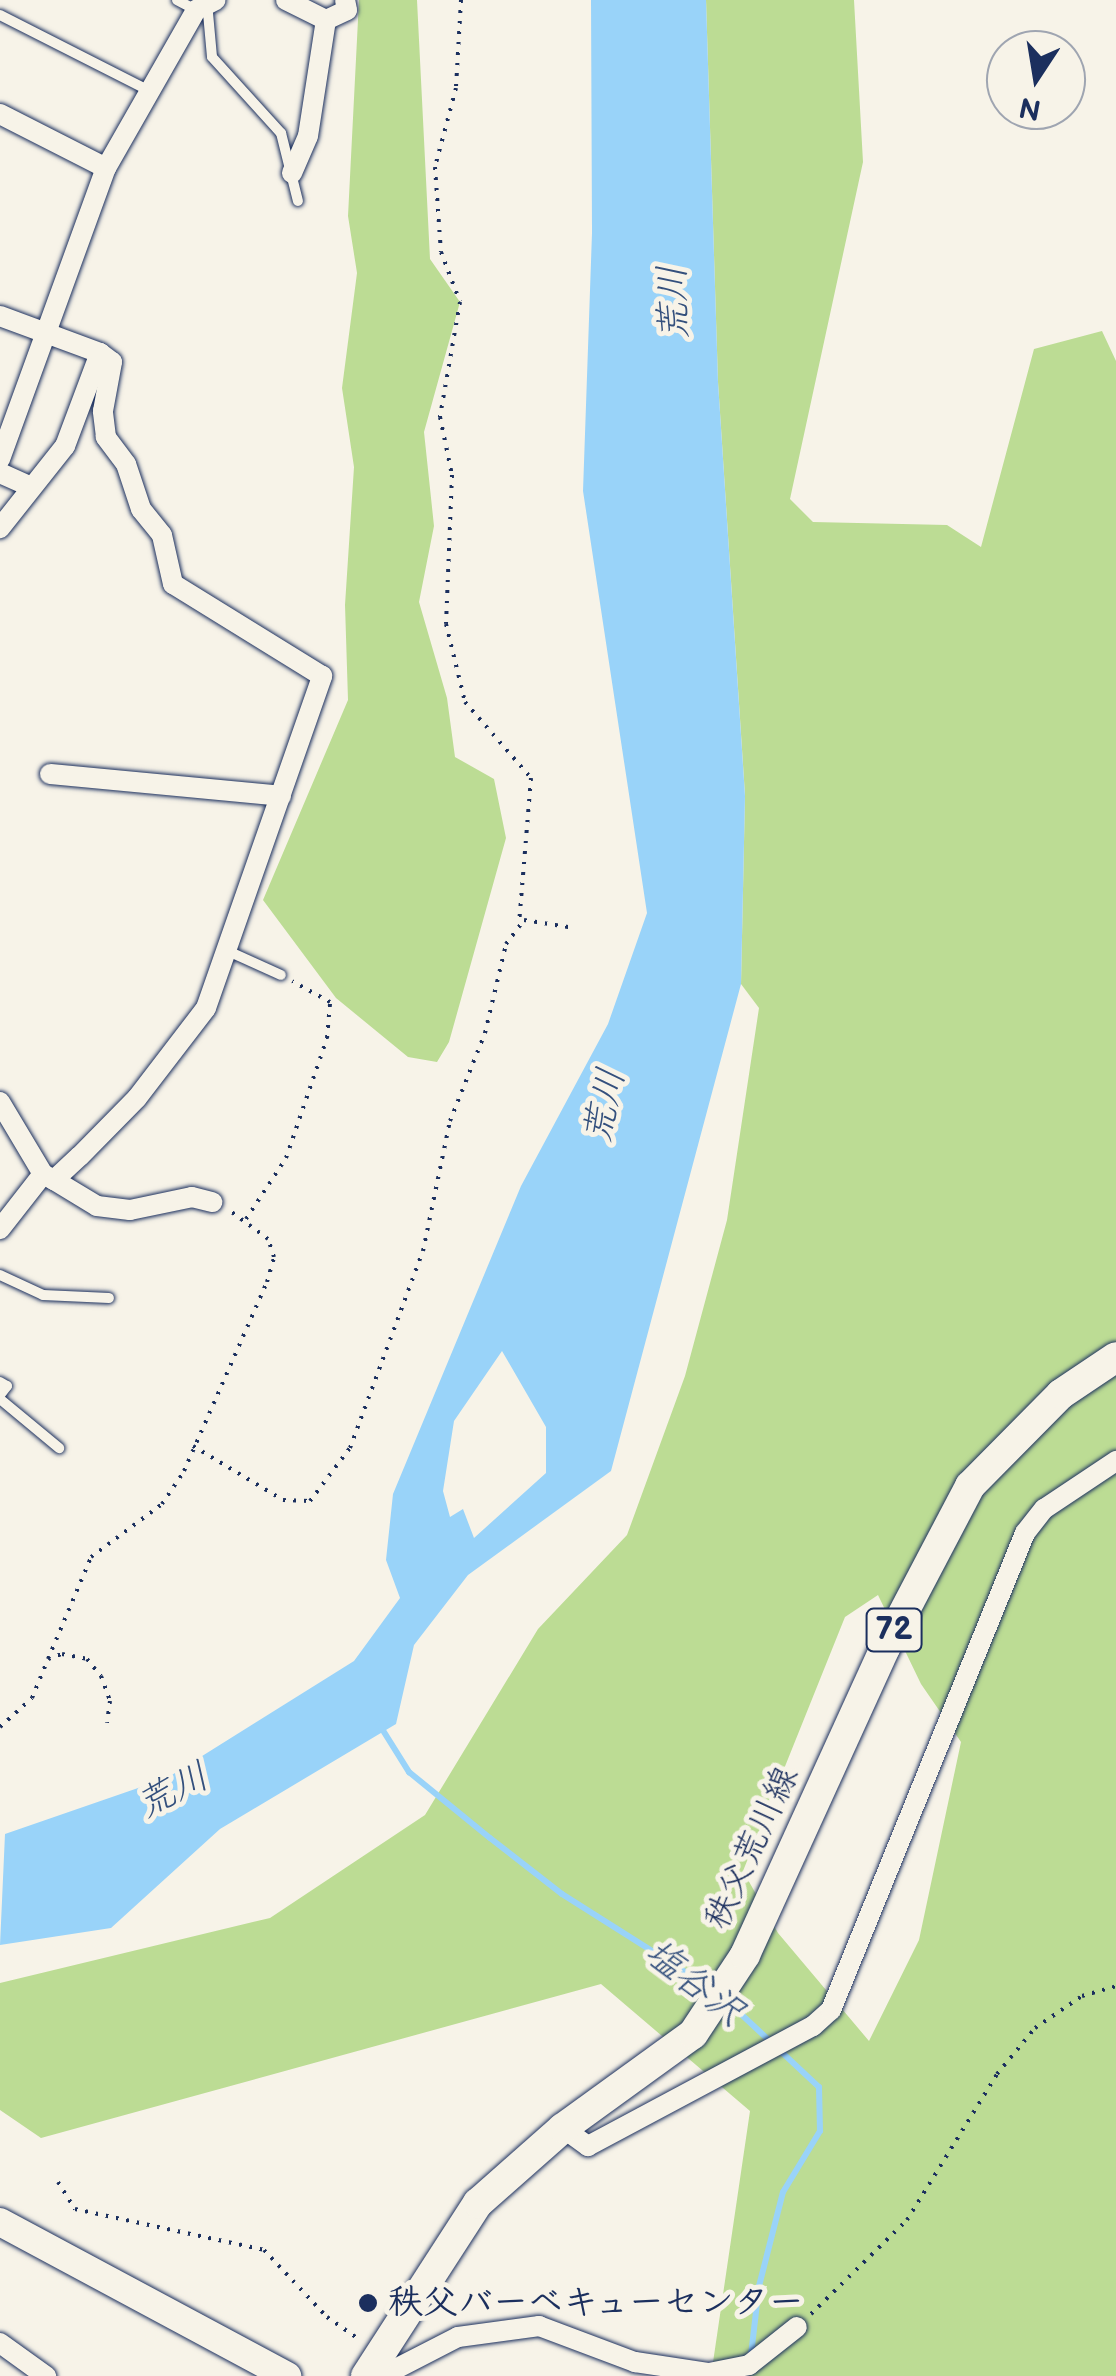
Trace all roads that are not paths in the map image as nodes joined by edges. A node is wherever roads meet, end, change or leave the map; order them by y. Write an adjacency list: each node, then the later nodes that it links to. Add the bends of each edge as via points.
1 (177, 0): 4 (lane)
2 (286, 0): 6 (street)
3 (346, 0): 6 (street, via 346,10)
4 (207, 4): 7 (street); 10 (lane, via 212,57 281,132)
5 (0, 15): 7 (lane)
6 (326, 20): 10 (street, via 308,136)
7 (148, 90): 9 (street)
8 (2, 122): 9 (street)
9 (106, 168): 13 (street)
10 (292, 173): 11 (lane)
11 (298, 201)
12 (0, 316): 13 (street)
13 (42, 332): 14 (street); 15 (street)
14 (100, 353): 17 (street, via 66,446); 20 (street, via 112,362 106,437 126,464 141,510 162,535 172,584 322,676)
15 (0, 459)
16 (0, 474): 17 (street)
17 (30, 486): 18 (street)
18 (0, 528)
19 (50, 774): 20 (street)
20 (281, 796): 21 (street)
21 (228, 951): 22 (lane); 24 (street, via 194,1023 137,1098)
22 (281, 975)
23 (0, 1102): 24 (street)
24 (49, 1177): 25 (street, via 98,1206 130,1210 192,1197); 26 (street)
25 (212, 1202)
26 (0, 1229)
27 (0, 1275): 28 (lane, via 44,1295)
28 (108, 1298)
29 (1116, 1358): 34 (main road, 秩父荒川線 / 72, via 1061,1394 970,1486 885,1648 745,1956 693,2034)
30 (0, 1382): 31 (lane, via 8,1386)
31 (0, 1397): 32 (lane)
32 (59, 1448)
33 (1116, 1461): 34 (street, via 1044,1509 1024,1534 831,2010 588,2146)
34 (563, 2128): 38 (main road, 秩父荒川線 / 72, via 478,2203)
35 (0, 2222): 40 (main road)
36 (797, 2328): 38 (street, via 749,2365 709,2373 636,2362 539,2326 458,2337)
37 (0, 2342): 39 (street)
38 (376, 2369)
39 (46, 2376)
40 (287, 2376)

